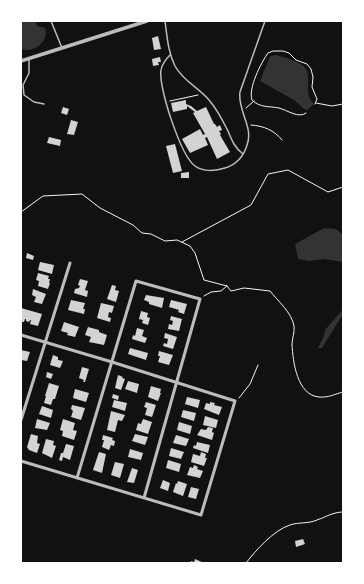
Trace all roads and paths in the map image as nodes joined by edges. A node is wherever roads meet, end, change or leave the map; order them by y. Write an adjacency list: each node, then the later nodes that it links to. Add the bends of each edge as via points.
1 (51, 21): 6 (lane)
2 (147, 21): 5 (street)
3 (165, 21): 7 (lane)
4 (265, 21): 15 (lane, via 240,92)
5 (135, 23): 6 (street)
6 (62, 48): 8 (street)
7 (170, 55): 19 (lane, via 181,76 210,100 234,146); 19 (lane, via 162,65 161,80 170,118 189,160 195,167 214,170 234,164)
8 (29, 59): 9 (street); 13 (lane, via 29,73 23,85 24,95 34,102)
9 (21, 61)
10 (200, 94): 11 (path)
11 (168, 101)
12 (254, 101): 14 (path, via 251,92 262,64 268,53 278,50 289,53 309,67 317,99 315,104); 15 (path); 16 (path, via 267,108 278,108 301,115)
13 (44, 104)
14 (343, 104)
15 (241, 109): 17 (lane)
16 (306, 113)
17 (247, 124): 18 (path, via 270,130); 19 (lane, via 249,140)
18 (282, 140)
19 (243, 154)
20 (343, 186): 22 (path, via 328,192 288,170 268,174 251,205)
21 (21, 212): 22 (path, via 43,196 82,194 142,233 151,234 165,241 177,240)
22 (182, 243): 24 (path, via 190,246 195,253 204,280)
23 (70, 263): 27 (street)
24 (227, 286): 25 (path, via 221,292 211,292); 31 (path, via 230,291 244,288 270,291 290,316 294,327 292,343 296,372 302,387 318,397)
25 (200, 298): 28 (street, via 136,281); 30 (street)
26 (21, 335): 27 (street)
27 (45, 342): 28 (street); 33 (street)
28 (112, 362): 30 (street); 35 (street)
29 (258, 365): 32 (path, via 250,384)
30 (177, 382): 32 (street); 36 (street)
31 (343, 392)
32 (235, 401): 36 (street, via 201,515)
33 (21, 420)
34 (21, 461): 35 (street)
35 (77, 478): 36 (street)
36 (144, 498)
37 (343, 512): 38 (path, via 333,513 316,521 286,526 260,546)
38 (246, 563)

